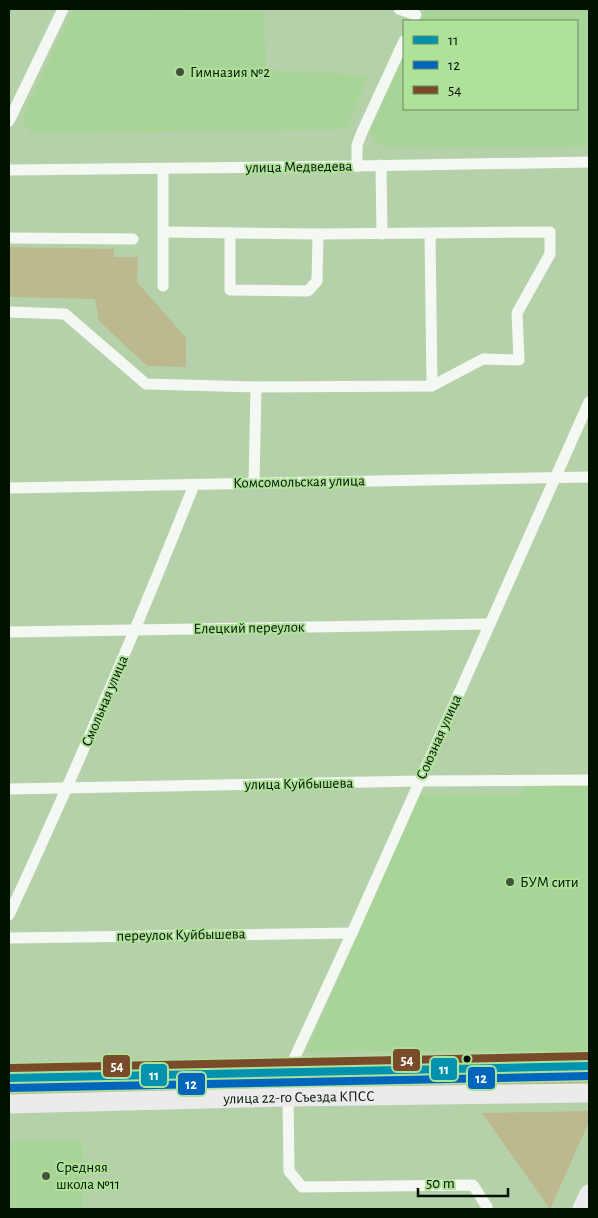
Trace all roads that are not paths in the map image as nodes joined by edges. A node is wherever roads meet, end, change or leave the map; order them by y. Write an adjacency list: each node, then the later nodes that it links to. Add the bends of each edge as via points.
1 (63, 9): 5 (street)
2 (399, 9): 3 (street)
3 (416, 15)
4 (403, 43): 7 (street, via 357,145)
5 (9, 121)
6 (589, 162): 8 (street, улица Медведева)
7 (357, 166): 8 (street, улица Медведева); 9 (street, улица Медведева)
8 (380, 166): 15 (street)
9 (163, 169): 10 (street, улица Медведева); 11 (street)
10 (9, 170)
11 (164, 232): 12 (street); 18 (street)
12 (230, 233): 14 (street); 14 (street, via 230,290 308,291 317,281)
13 (430, 233): 15 (street); 20 (street); 20 (street, via 550,232 550,254 517,313 519,360 483,359)
14 (318, 234): 15 (street)
15 (382, 234)
16 (9, 238): 17 (street)
17 (132, 239)
18 (163, 286)
19 (9, 312): 21 (street, via 65,314 146,384)
20 (432, 386): 21 (street)
21 (256, 387): 25 (street)
22 (589, 402): 23 (street, Союзная улица)
23 (554, 476): 24 (street, Комсомольская улица); 25 (street, Комсомольская улица); 28 (street, Союзная улица)
24 (589, 477)
25 (254, 483): 26 (street, Комсомольская улица)
26 (194, 485): 27 (street, Комсомольская улица); 29 (street, Смольная улица)
27 (9, 488)
28 (490, 624): 29 (street, Елецкий переулок); 32 (street, Союзная улица)
29 (136, 630): 30 (street, Елецкий переулок); 33 (street, Смольная улица)
30 (9, 632)
31 (589, 780): 32 (street, улица Куйбышева)
32 (420, 781): 33 (street, улица Куйбышева); 36 (street, Союзная улица)
33 (68, 788): 34 (street, улица Куйбышева); 35 (street, Смольная улица)
34 (9, 789)
35 (9, 915)
36 (352, 933): 37 (street, переулок Куйбышева); 39 (street, Союзная улица)
37 (9, 938)
38 (589, 1066): 39 (main road, улица 22-го Съезда КПСС)
39 (288, 1072): 40 (main road, улица 22-го Съезда КПСС); 42 (main road)
40 (9, 1078)
41 (589, 1093): 42 (main road, улица 22-го Съезда КПСС)
42 (288, 1097): 43 (main road, улица 22-го Съезда КПСС); 45 (street, via 289,1171 302,1187 473,1185)
43 (9, 1104)
44 (589, 1194): 46 (main road)
45 (487, 1209)
46 (582, 1209)

